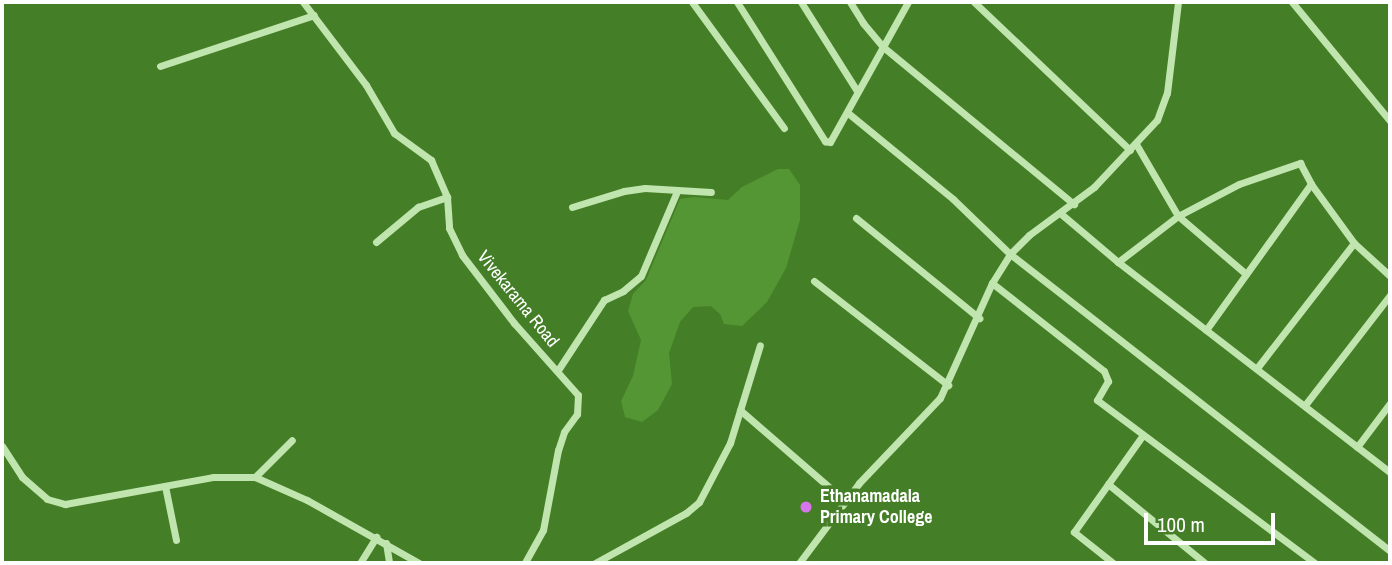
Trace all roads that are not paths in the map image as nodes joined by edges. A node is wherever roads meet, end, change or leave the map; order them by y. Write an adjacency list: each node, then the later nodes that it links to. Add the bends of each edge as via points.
1 (303, 2): 10 (street, Vivekarama Road)
2 (692, 2): 16 (street)
3 (737, 2): 14 (street, via 825,141 835,137)
4 (801, 2): 13 (street)
5 (850, 2): 11 (street)
6 (908, 2): 11 (street)
7 (974, 2): 18 (street)
8 (1178, 2): 17 (street, via 1167,93 1157,120)
9 (1292, 2): 15 (street)
10 (314, 15): 12 (street); 22 (street, Vivekarama Road, via 366,85 394,133 430,159)
11 (883, 46): 13 (street); 23 (street)
12 (160, 66)
13 (857, 91): 14 (street)
14 (848, 113): 30 (street, via 953,199)
15 (1390, 121)
16 (784, 128)
17 (1136, 144): 18 (street); 26 (street)
18 (1130, 150): 23 (street)
19 (1311, 184): 26 (street, via 1300,163 1239,184); 29 (street); 32 (street)
20 (677, 191): 21 (street); 24 (street, via 624,191); 41 (street, via 641,276 604,300)
21 (711, 192)
22 (447, 197): 28 (street, via 418,207); 41 (street, Vivekarama Road, via 449,228 462,255 514,323)
23 (1074, 204): 25 (street)
24 (572, 207)
25 (1060, 214): 30 (street, via 1029,234); 31 (street)
26 (1178, 216): 31 (street); 32 (street)
27 (856, 218): 37 (street)
28 (376, 242)
29 (1354, 243): 33 (street); 40 (street)
30 (1010, 254): 35 (street); 58 (street)
31 (1118, 262): 38 (street)
32 (1247, 274): 38 (street)
33 (1390, 276)
34 (814, 281): 42 (street)
35 (992, 283): 37 (street); 46 (street, via 1104,371 1108,381 1097,400)
36 (1390, 295): 44 (street)
37 (979, 318): 42 (street)
38 (1206, 330): 40 (street)
39 (760, 345): 45 (street)
40 (1257, 368): 44 (street)
41 (558, 370): 62 (street, Vivekarama Road, via 578,395 577,414 564,432 544,530)
42 (948, 385): 54 (street)
43 (1390, 403): 49 (street)
44 (1306, 405): 49 (street)
45 (740, 410): 54 (street); 63 (street, via 730,443 699,502)
46 (1143, 435): 52 (street); 67 (street)
47 (292, 440): 51 (street)
48 (2, 446): 53 (street, via 36,492 65,504)
49 (1357, 447): 50 (street)
50 (1390, 472)
51 (255, 477): 53 (street, via 214,477); 55 (street)
52 (1108, 484): 65 (street, via 1074,532); 66 (street)
53 (165, 486): 56 (street)
54 (845, 501): 64 (street)
55 (376, 537): 57 (street); 59 (street)
56 (176, 540)
57 (386, 543): 60 (street); 61 (street)
58 (1390, 551)
59 (360, 563)
60 (390, 563)
61 (419, 563)
62 (525, 563)
63 (595, 563)
64 (799, 563)
65 (1114, 563)
66 (1205, 563)
67 (1315, 563)

